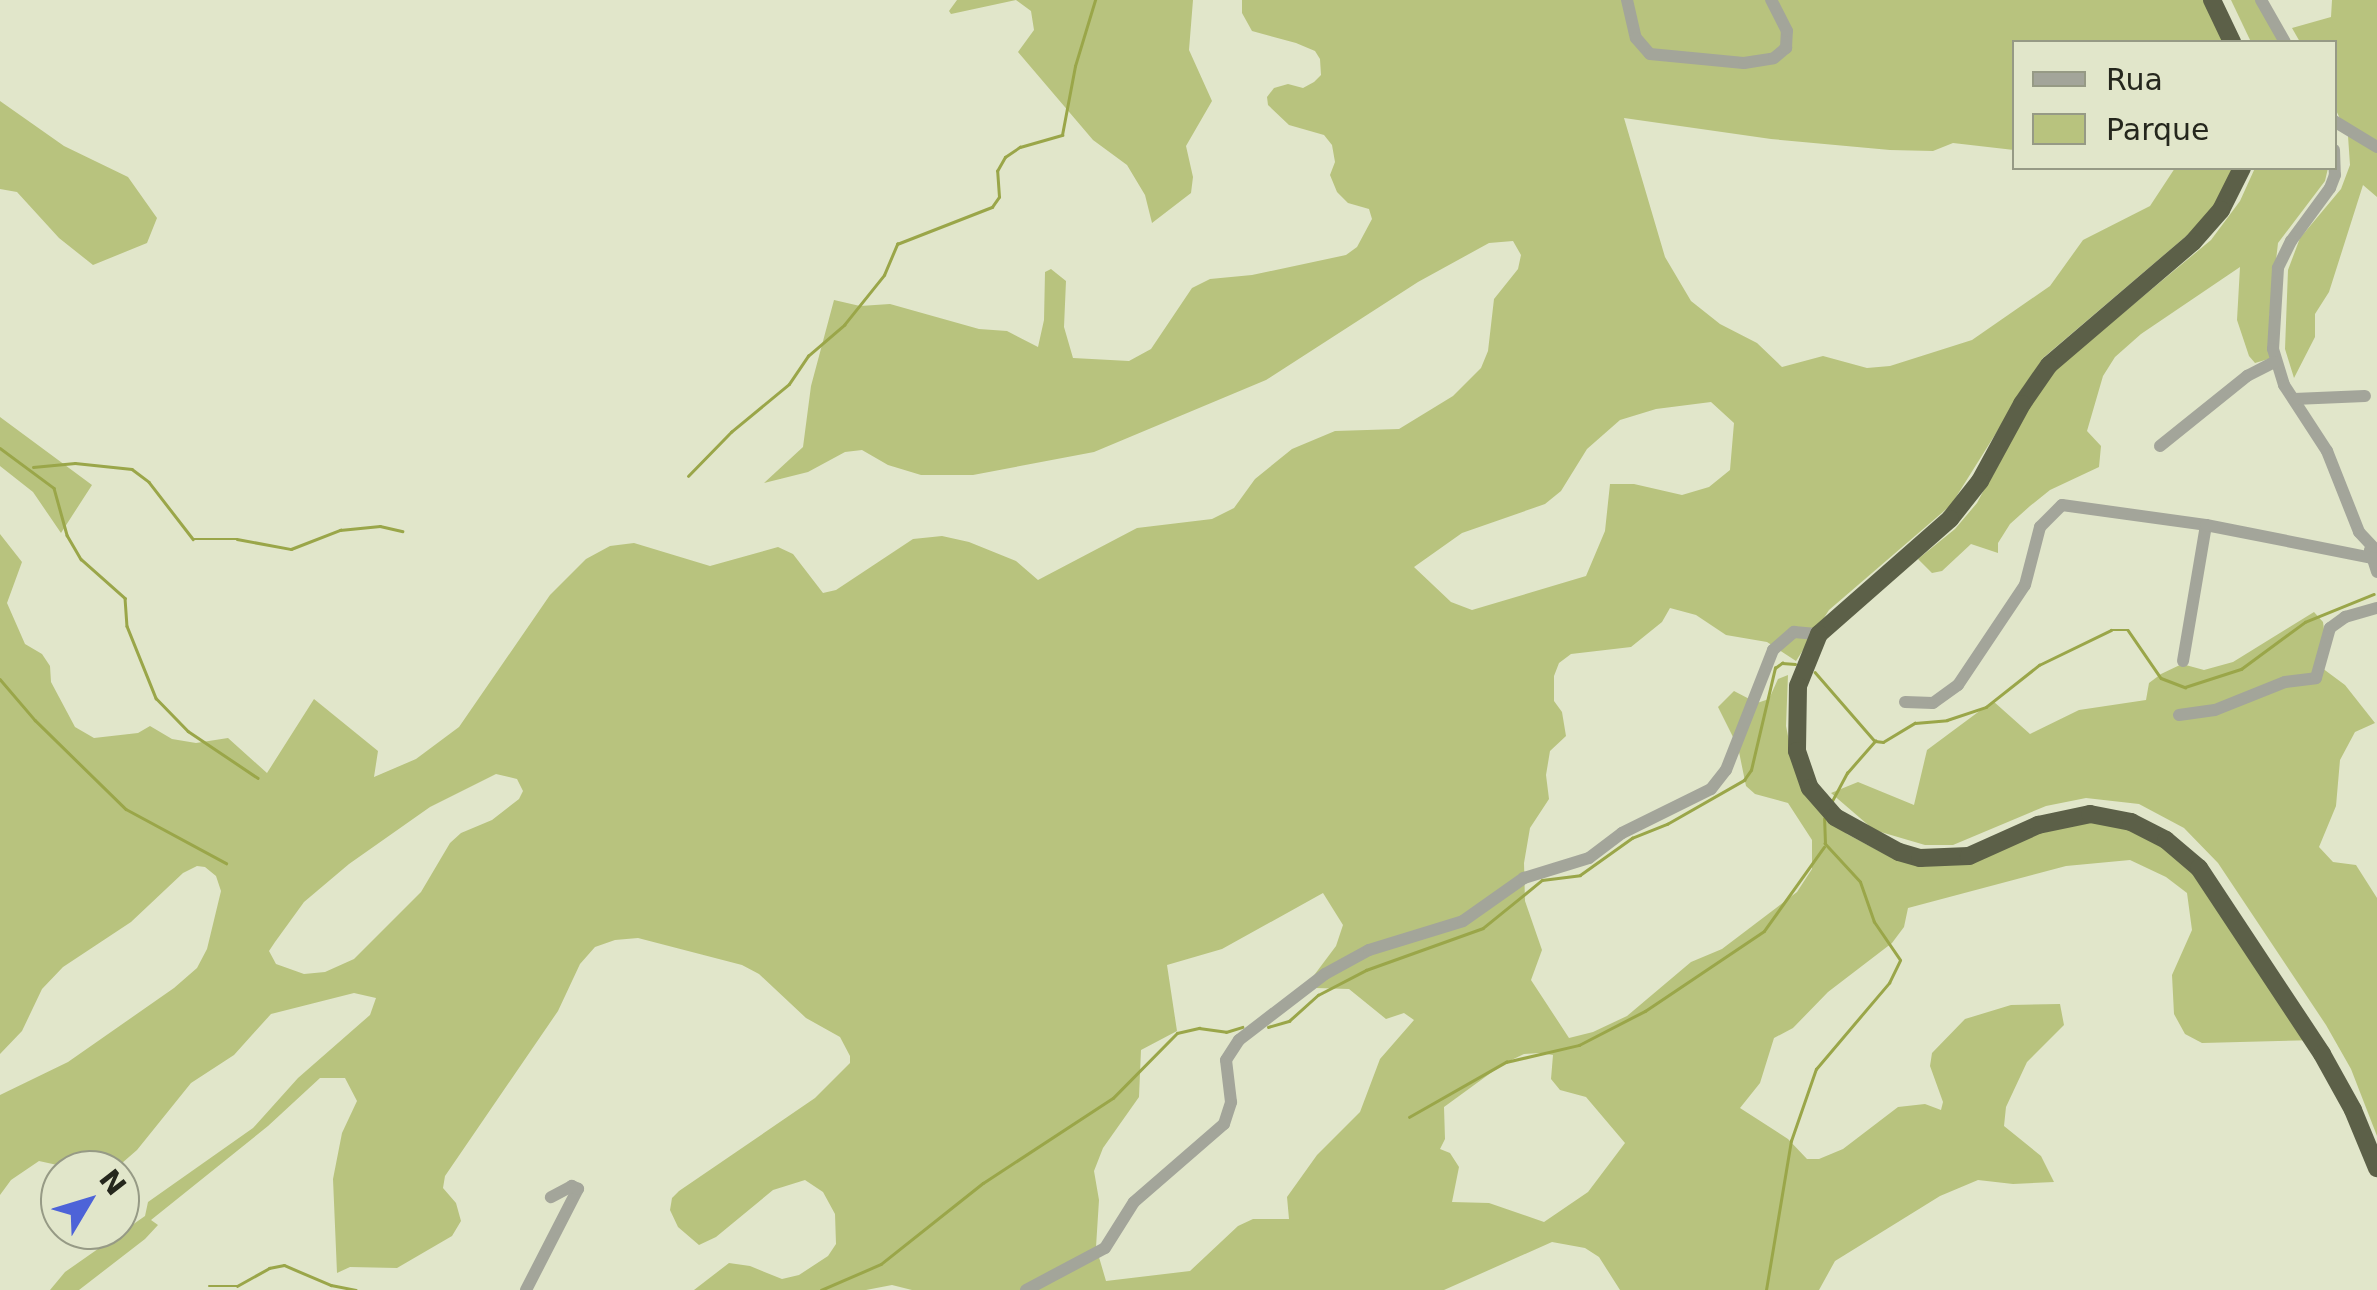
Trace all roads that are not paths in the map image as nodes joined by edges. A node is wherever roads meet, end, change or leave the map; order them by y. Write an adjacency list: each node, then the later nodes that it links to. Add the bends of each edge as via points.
1 (1628, 0): 2 (street, via 1636,38 1650,54 1744,63 1774,58 1786,48 1787,31)
2 (1772, 0)
3 (2212, 0): 5 (highway)
4 (2262, 0): 6 (street)
5 (2231, 40)
6 (2284, 40)
7 (2337, 123): 8 (street)
8 (2377, 147)
9 (2241, 170): 18 (highway, via 2221,210 2193,242 2050,365 1965,503)
10 (2335, 170): 11 (street, via 2278,268)
11 (2275, 362): 13 (street); 14 (street, via 2247,376)
12 (2365, 396): 13 (street)
13 (2294, 399): 16 (street, via 2319,435)
14 (2160, 446)
15 (2206, 524): 16 (street); 19 (street); 20 (street, via 2092,506 2054,508 2040,527 2026,585 1958,685 1932,702)
16 (2374, 556)
17 (2377, 608): 21 (street, via 2330,628 2316,678)
18 (1819, 634): 22 (highway, via 1798,686 1794,730 1801,770 1835,817 1876,843 1920,858 1970,856 2066,817 2110,816 2148,828 2199,868 2322,1054); 25 (street, via 1794,632 1773,650 1726,770 1711,790 1589,858 1524,878 1463,921 1369,950 1239,1040 1226,1060 1231,1102 1224,1124 1142,1194 1097,1254)
19 (2183, 662)
20 (1905, 702)
21 (2179, 715)
22 (2377, 1168)
23 (550, 1197): 24 (street, via 578,1189)
24 (526, 1290)
25 (1026, 1290)

